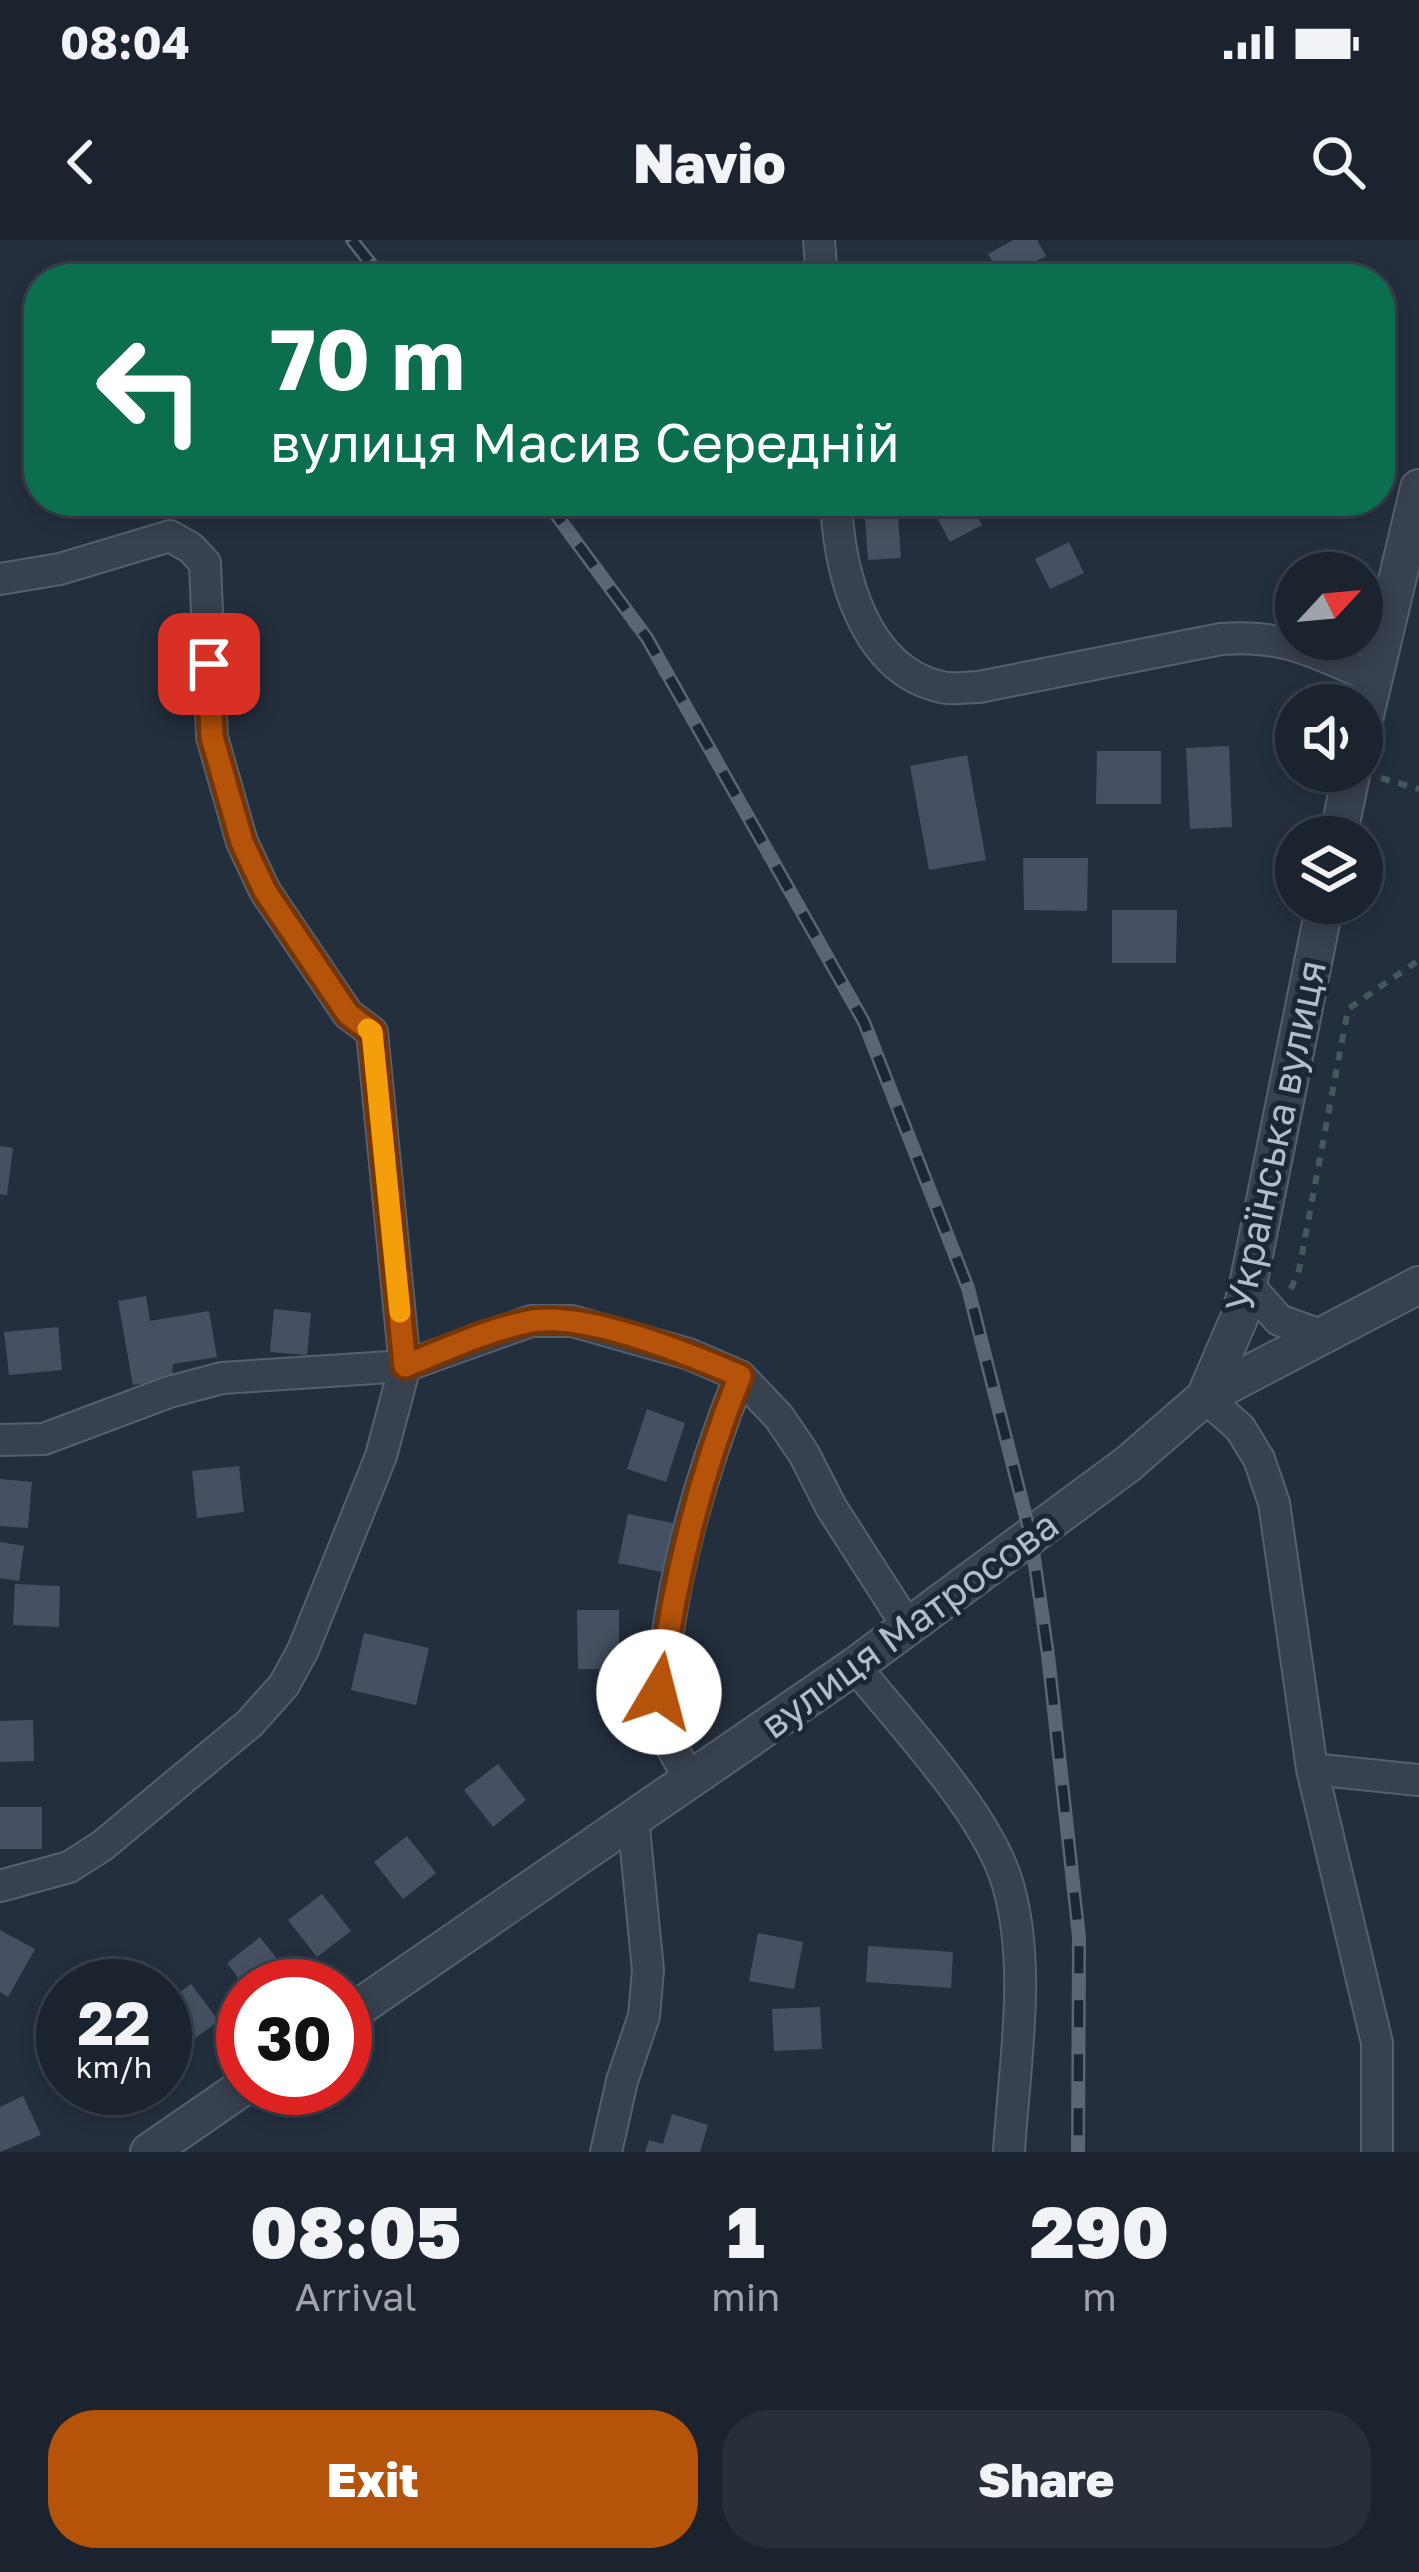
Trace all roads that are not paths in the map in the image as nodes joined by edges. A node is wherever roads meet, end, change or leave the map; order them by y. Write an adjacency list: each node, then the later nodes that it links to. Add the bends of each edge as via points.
1 (1419, 488): 4 (street)
2 (837, 516): 4 (street, via 838,548 868,627 911,677 944,688 1258,636 1293,642)
3 (0, 578): 10 (street, via 170,536 205,562 212,737 242,842 265,891 348,1014 372,1032)
4 (1374, 678): 5 (street)
5 (1373, 684)
6 (1320, 924): 7 (street, Українська вулиця)
7 (1248, 1285): 9 (street, via 1279,1320); 12 (street, Українська вулиця)
8 (1419, 1285): 9 (street, вулиця Матросова)
9 (1322, 1336): 12 (street, вулиця Матросова)
10 (405, 1366): 11 (street, via 531,1321 572,1321); 13 (street, via 223,1378 44,1439); 20 (street, via 381,1456 284,1685 102,1846 69,1868)
11 (740, 1376): 14 (street, via 804,1454); 17 (street, via 687,1530 659,1692 668,1742)
12 (1204, 1397): 14 (street, вулиця Матросова, via 1128,1464); 16 (street, via 1240,1428 1274,1503)
13 (0, 1440)
14 (908, 1627): 15 (street, вулиця Матросова)
15 (855, 1666): 17 (street, вулиця Матросова); 25 (street, via 971,1813 1008,1885 1018,1994)
16 (1312, 1769): 18 (street); 26 (street, via 1377,2043)
17 (690, 1779): 19 (street, вулиця Матросова)
18 (1419, 1780)
19 (633, 1818): 21 (street, вулиця Матросова); 24 (street, via 648,1970 644,2016)
20 (0, 1886)
21 (372, 1998)
22 (216, 2106): 23 (street)
23 (149, 2152)
24 (606, 2152)
25 (1010, 2152)
26 (1377, 2152)

